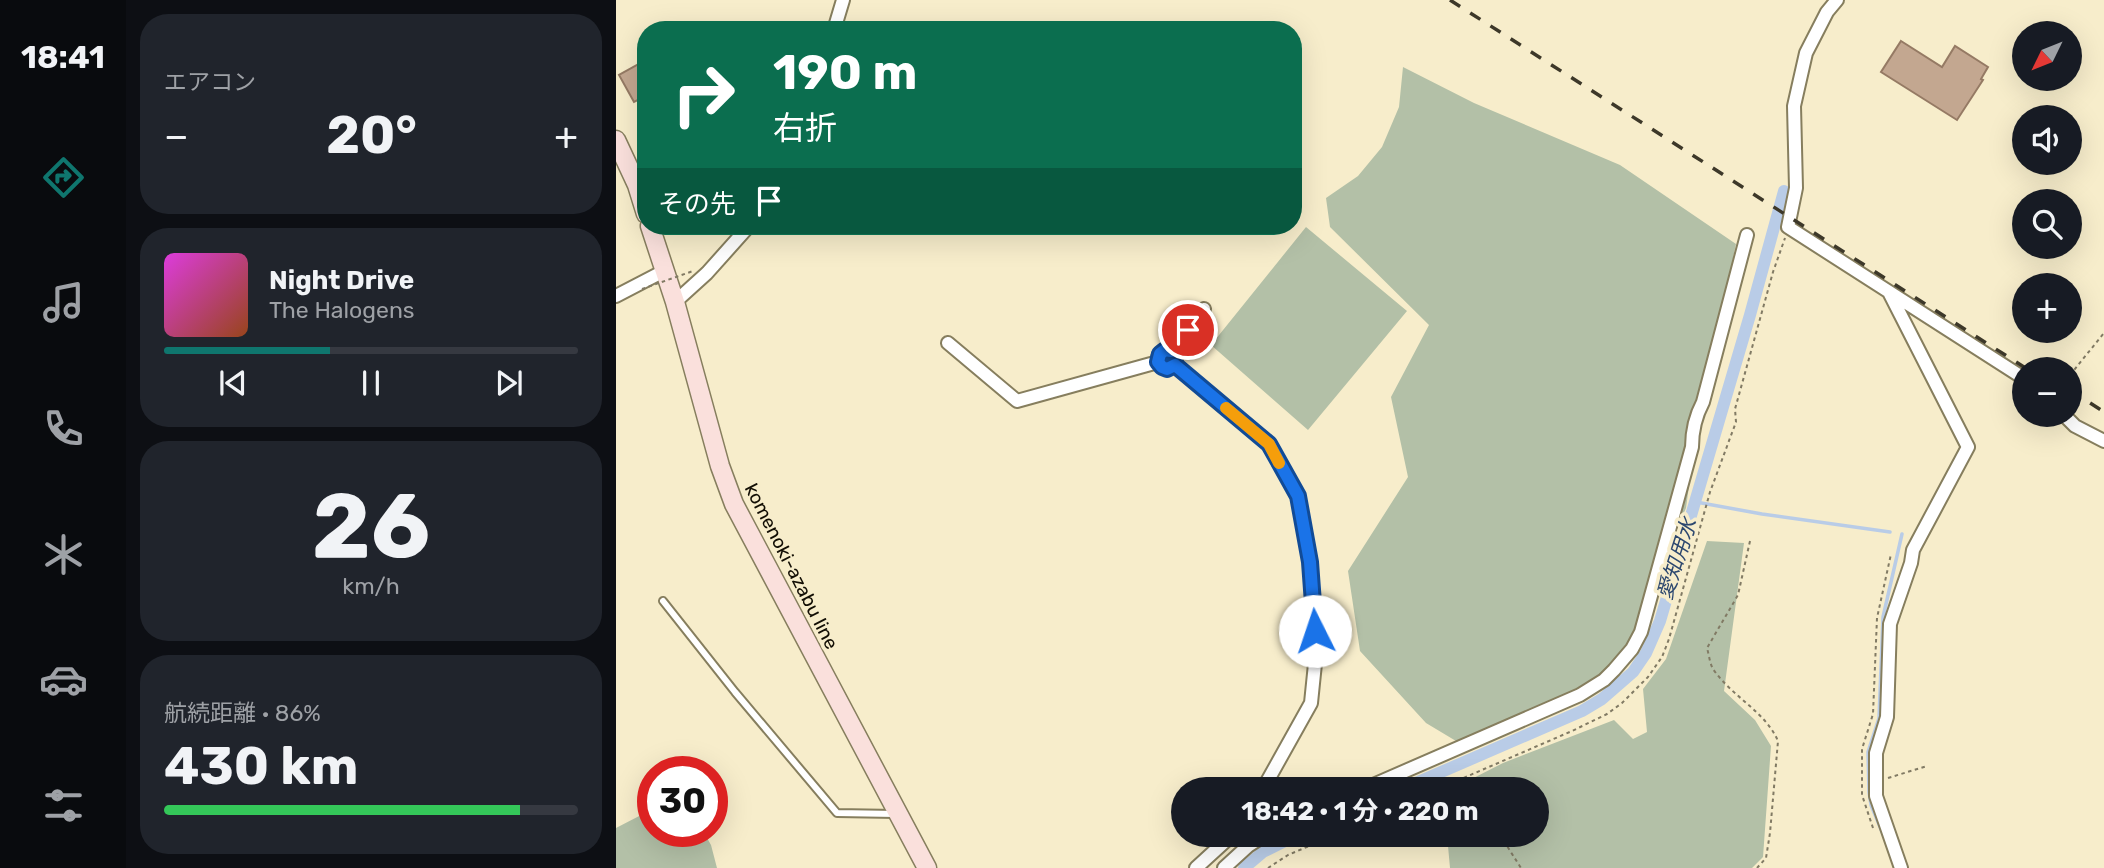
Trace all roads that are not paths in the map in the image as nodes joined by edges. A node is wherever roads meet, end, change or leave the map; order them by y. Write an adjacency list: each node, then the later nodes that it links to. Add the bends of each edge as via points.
1 (843, 0): 3 (street)
2 (1837, 0): 10 (street, via 1806,53 1794,106 1796,188 1788,227)
3 (837, 21)
4 (616, 140): 5 (main road)
5 (637, 188)
6 (653, 235): 9 (main road, komenoki-azabu line)
7 (741, 235): 12 (street)
8 (1747, 235): 23 (street, via 1696,414 1692,447 1645,621 1632,649 1604,680 1580,695)
9 (664, 271): 11 (street); 12 (main road, komenoki-azabu line)
10 (1889, 292): 18 (street); 30 (street, via 1968,447 1913,550 1890,625 1887,717 1876,753 1876,796)
11 (616, 296)
12 (675, 302): 24 (main road, komenoki-azabu line, via 734,504)
13 (1204, 309): 15 (street)
14 (948, 343): 16 (street, via 1017,401)
15 (1171, 351): 16 (street, via 1162,352); 17 (street, via 1177,359)
16 (1158, 362): 17 (street, via 1167,369)
17 (1175, 365): 22 (street, via 1269,444 1298,496 1310,562 1316,654 1311,704)
18 (2012, 371)
19 (2077, 427): 20 (street)
20 (2104, 441)
21 (663, 600): 24 (lane, via 837,813)
22 (1270, 777)
23 (1392, 777)
24 (898, 814): 27 (main road, komenoki-azabu line)
25 (1219, 847): 28 (street)
26 (1247, 847): 29 (street)
27 (927, 868)
28 (1196, 868)
29 (1224, 868)
30 (1900, 868)

